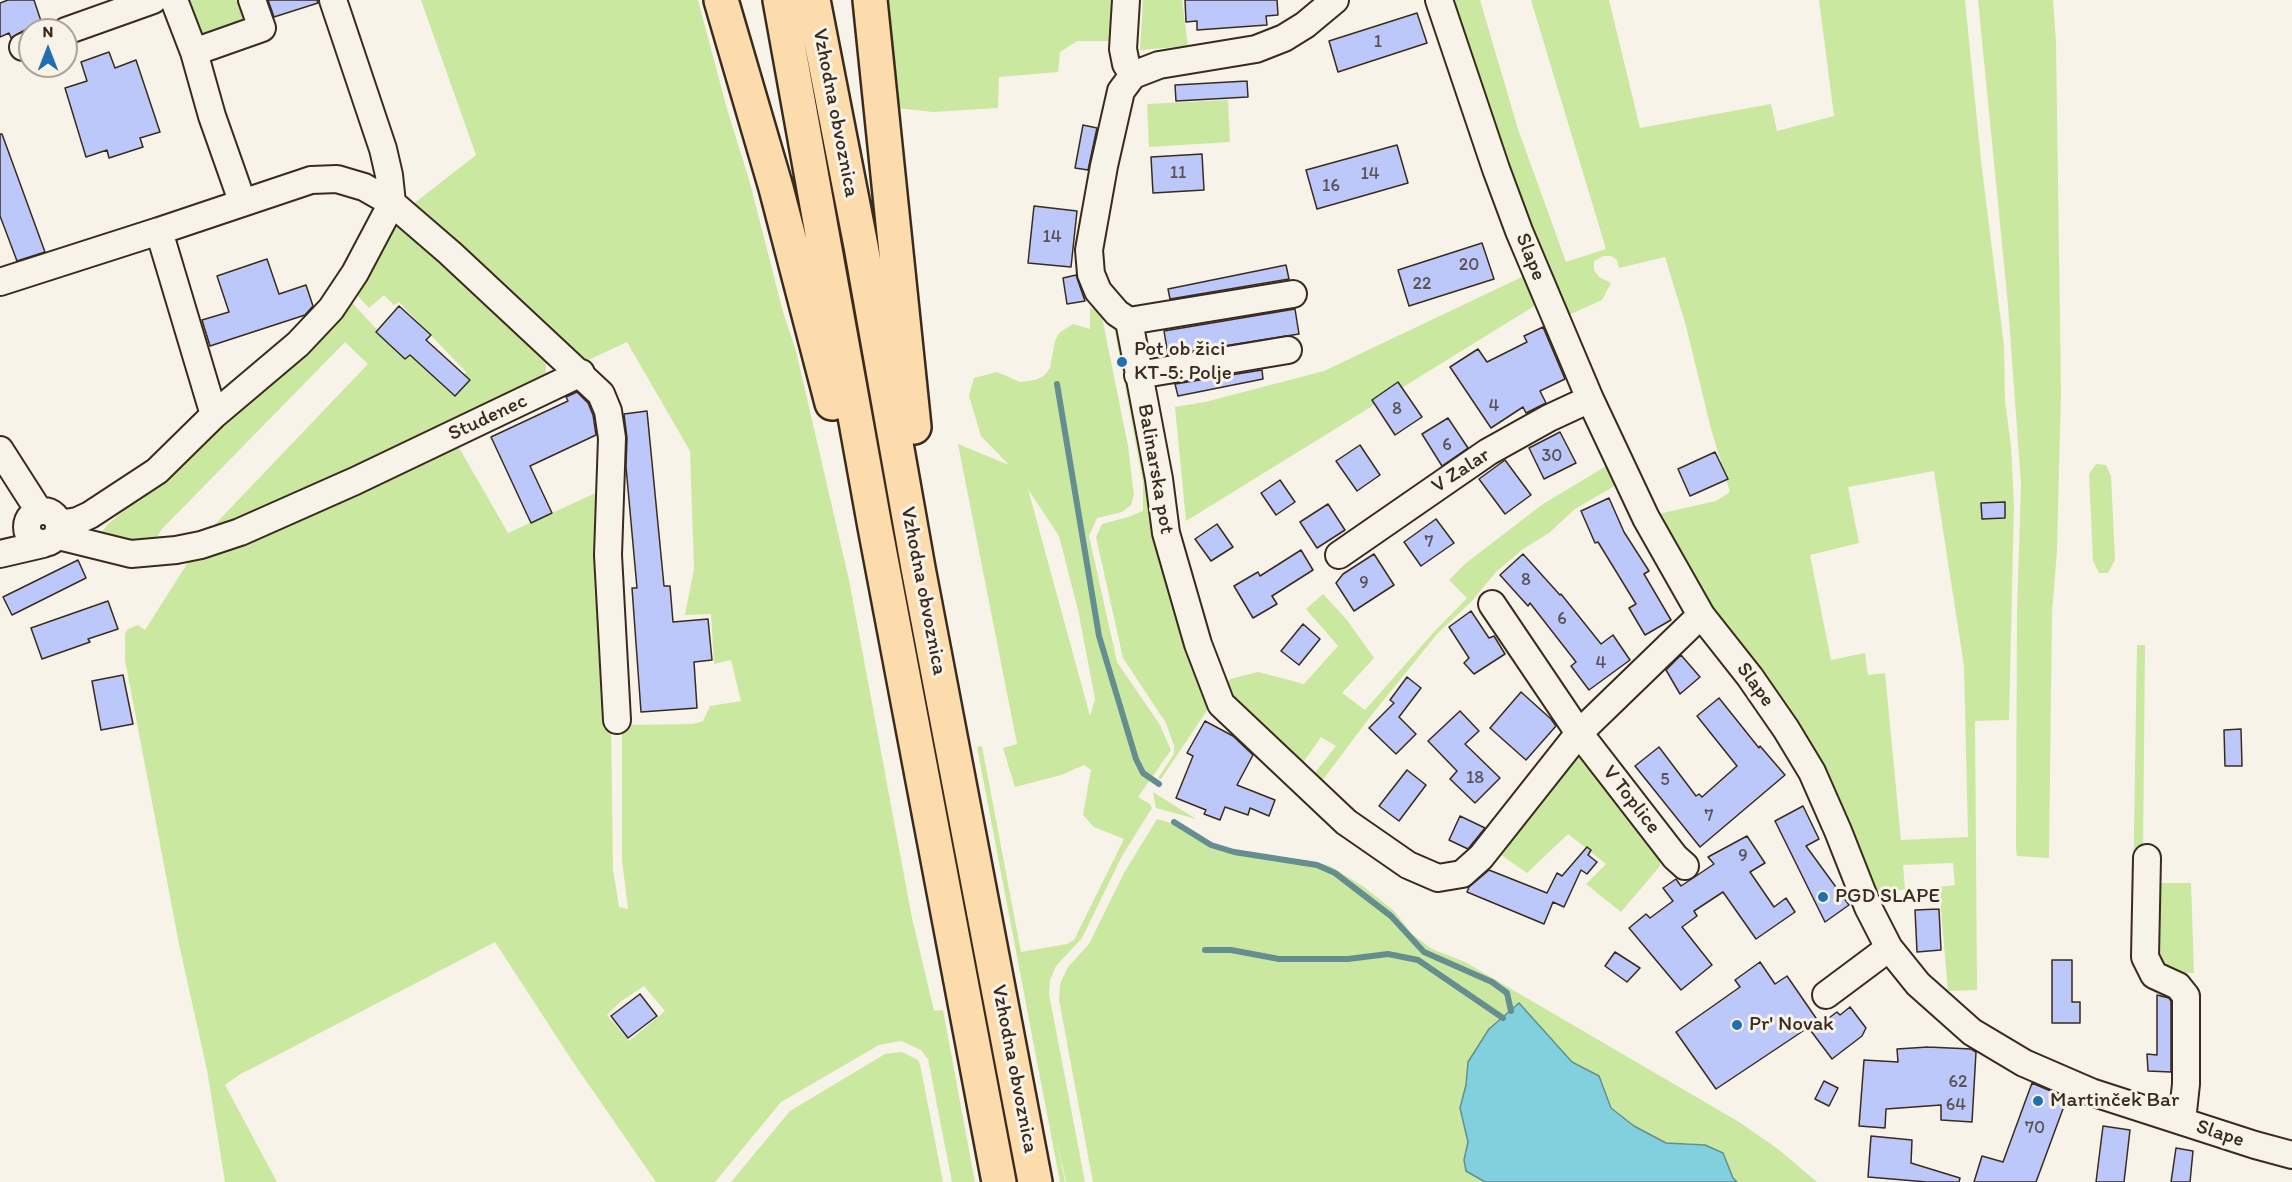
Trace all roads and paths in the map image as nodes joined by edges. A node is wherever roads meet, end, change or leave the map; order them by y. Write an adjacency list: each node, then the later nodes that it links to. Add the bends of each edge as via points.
1 (153, 0): 12 (street)
2 (174, 0): 13 (street)
3 (252, 0): 13 (street, via 262,28)
4 (333, 0): 16 (street, via 383,149)
5 (721, 0): 27 (highway, via 830,389 848,488)
6 (780, 0): 27 (highway, Vzhodna obvoznica)
7 (813, 0): 32 (highway, Vzhodna obvoznica)
8 (870, 0): 32 (highway, via 913,422 928,518)
9 (1126, 0): 14 (street, via 1123,49)
10 (1335, 0): 14 (street, via 1305,25 1256,49 1159,65)
11 (1439, 0): 24 (street, Slape, via 1514,216)
12 (78, 28)
13 (194, 52): 15 (street)
14 (1133, 75): 20 (street, via 1121,91 1089,250 1091,274 1098,291)
15 (242, 201): 16 (street, via 311,180 337,179); 17 (street)
16 (392, 203): 22 (street); 25 (street, via 331,309 298,344)
17 (159, 231): 18 (street); 25 (street)
18 (0, 282)
19 (1293, 294): 20 (street)
20 (1129, 321): 23 (street, Balinarska pot)
21 (1288, 350): 23 (street)
22 (581, 373): 28 (street, Studenec, via 355,481 201,545 131,554); 35 (street, via 601,394 612,438 608,555)
23 (1138, 375): 36 (street, Balinarska pot, via 1166,533 1198,644 1221,704 1346,822 1408,865 1438,878 1462,874 1481,857)
24 (1590, 399): 31 (street, V Zalar, via 1488,452); 34 (street, Slape, via 1646,518)
25 (214, 416): 28 (street, via 135,487 90,515)
26 (1, 455): 28 (street)
27 (875, 527): 43 (highway, Vzhodna obvoznica)
28 (45, 529): 29 (street); 30 (street, Studenec)
29 (0, 541)
30 (0, 554)
31 (1339, 555)
32 (918, 568): 44 (highway, Vzhodna obvoznica)
33 (1492, 604): 36 (street, V Toplice)
34 (1701, 615): 36 (street); 39 (street, Slape, via 1750,677 1812,772 1868,908)
35 (618, 720)
36 (1579, 733): 38 (street, V Toplice)
37 (2147, 858): 41 (street, via 2145,957 2154,975 2178,986 2186,996)
38 (1685, 866)
39 (1890, 948): 40 (street); 41 (street, Slape, via 1918,984 1972,1032 2024,1063 2091,1092)
40 (1826, 995)
41 (2182, 1121): 42 (street, Slape)
42 (2292, 1155)
43 (999, 1182)
44 (1035, 1182)

